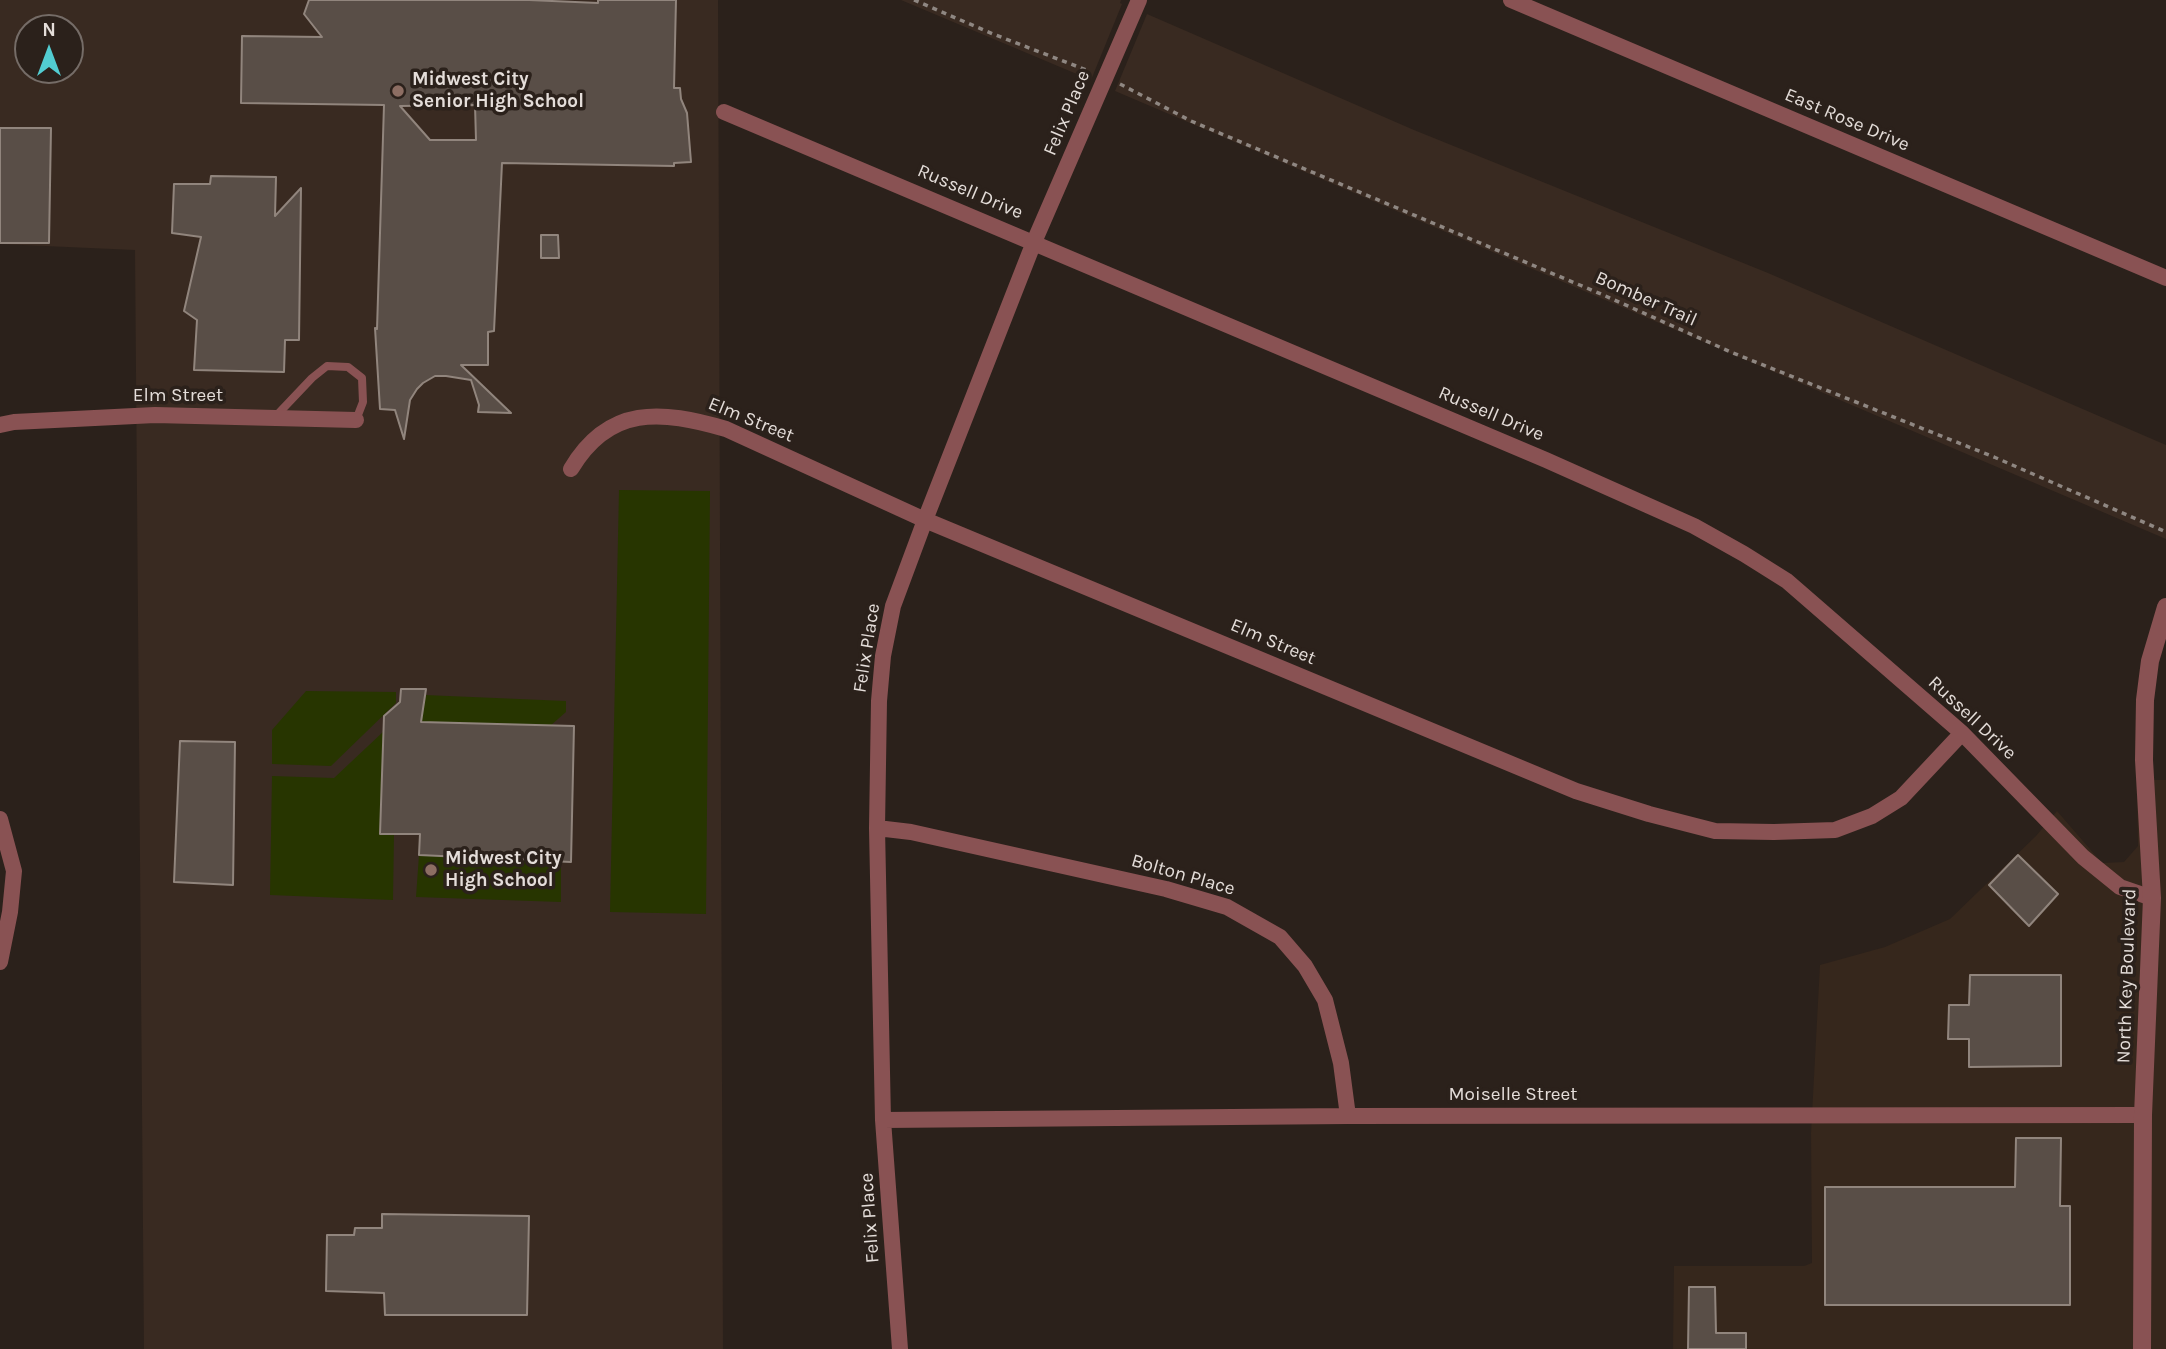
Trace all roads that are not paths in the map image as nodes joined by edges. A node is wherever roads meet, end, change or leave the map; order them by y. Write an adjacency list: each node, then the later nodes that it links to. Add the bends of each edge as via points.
1 (1139, 0): 4 (street, Felix Place)
2 (1511, 0): 5 (street, East Rose Drive)
3 (724, 112): 4 (street, Russell Drive)
4 (1034, 242): 10 (street, Felix Place); 12 (street, Russell Drive, via 1694,526 1787,581)
5 (2166, 278)
6 (274, 419): 7 (street, Elm Street); 7 (lane, via 327,366 348,367 362,378 363,402); 8 (street, Elm Street, via 155,415)
7 (356, 420)
8 (0, 425)
9 (571, 469): 10 (street, Elm Street, via 597,436 626,420 665,415 752,440)
10 (925, 520): 12 (street, Elm Street, via 1576,792 1715,831 1835,830 1872,816 1901,798); 14 (street, Felix Place, via 893,606 883,656)
11 (2166, 607): 15 (street, North Key Boulevard, via 2150,661 2145,700)
12 (1962, 733): 15 (street, Russell Drive, via 2084,857 2120,887)
13 (0, 819): 16 (street, via 14,871)
14 (877, 828): 18 (street, Bolton Place, via 1166,889 1227,907 1280,937 1325,1000); 19 (street, Felix Place)
15 (2152, 898): 17 (street, North Key Boulevard)
16 (0, 962)
17 (2143, 1115): 18 (street, Moiselle Street); 21 (street, North Key Boulevard)
18 (1348, 1116): 19 (street, Moiselle Street)
19 (883, 1120): 20 (street, Felix Place)
20 (900, 1349)
21 (2142, 1349)

